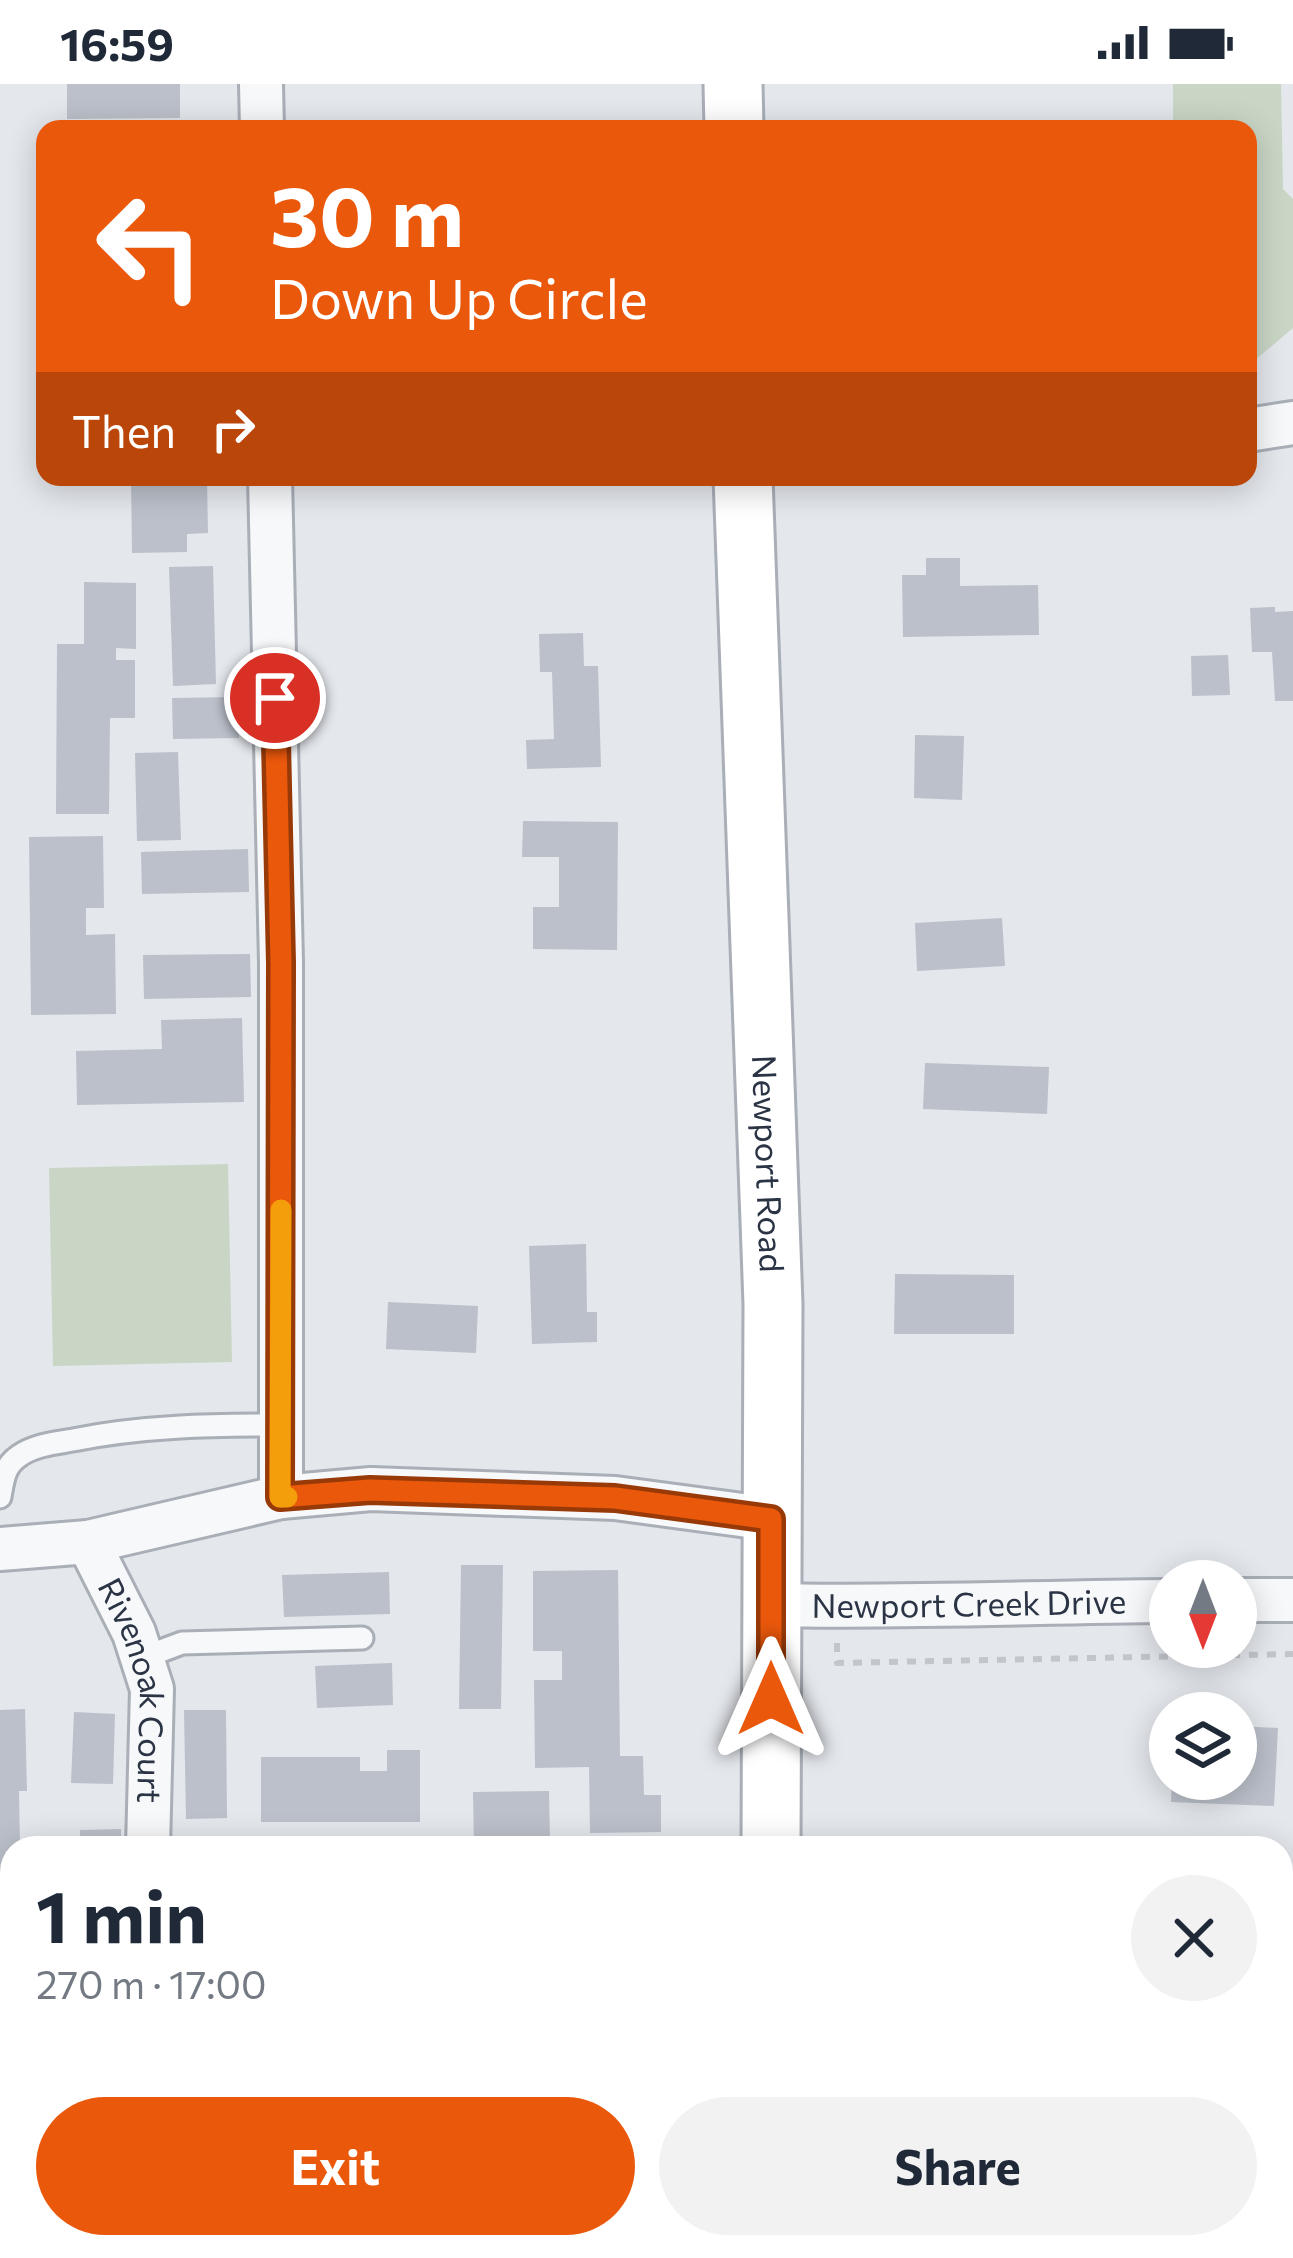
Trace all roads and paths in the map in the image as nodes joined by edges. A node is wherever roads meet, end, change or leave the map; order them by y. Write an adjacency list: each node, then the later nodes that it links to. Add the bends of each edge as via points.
1 (261, 84): 3 (street)
2 (733, 84): 4 (street)
3 (262, 120)
4 (734, 120)
5 (1293, 423): 6 (street)
6 (1257, 429)
7 (270, 486): 9 (street)
8 (743, 486): 12 (street, Newport Road, via 772,1281)
9 (280, 1425): 10 (lane, via 199,1424 45,1445 5,1470); 11 (street)
10 (0, 1497)
11 (280, 1497): 12 (street, via 370,1490 615,1498); 13 (street)
12 (771, 1519): 18 (street, Newport Road)
13 (88, 1542): 14 (street); 22 (street, Rivenoak Court)
14 (0, 1549)
15 (1257, 1600): 16 (street)
16 (1293, 1600)
17 (1149, 1601): 18 (street, Newport Creek Drive)
18 (771, 1604): 24 (street, Newport Road)
19 (362, 1639): 22 (lane, via 182,1643)
20 (837, 1646): 21 (path, via 837,1663)
21 (1293, 1654)
22 (142, 1658): 23 (street, Rivenoak Court, via 152,1689)
23 (148, 1836)
24 (771, 1836)

